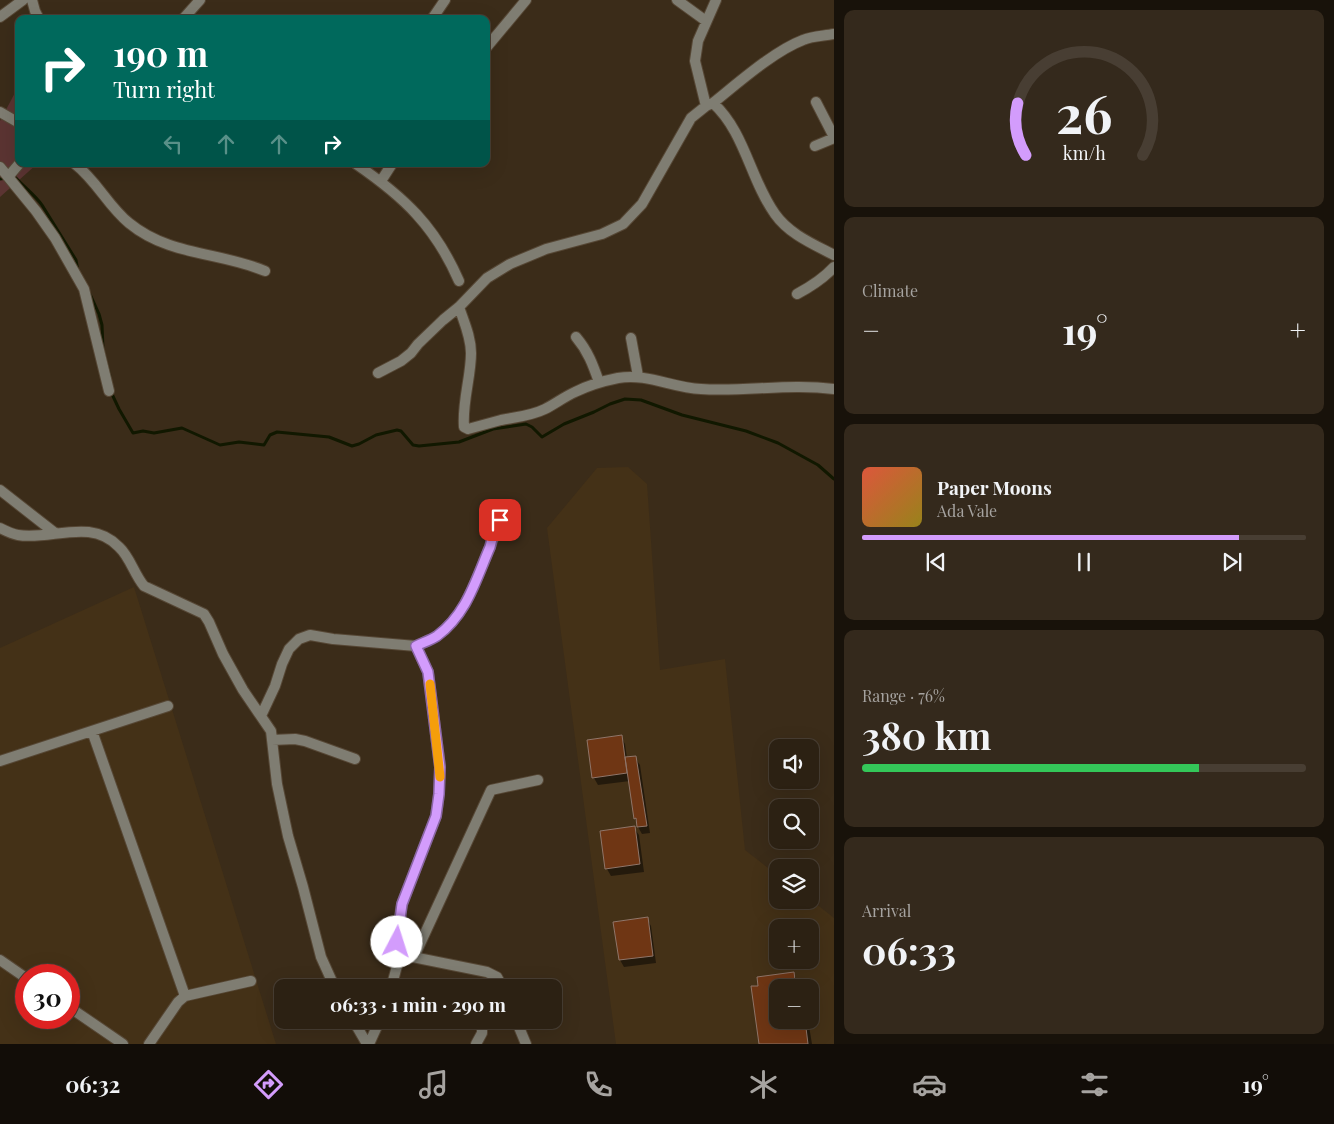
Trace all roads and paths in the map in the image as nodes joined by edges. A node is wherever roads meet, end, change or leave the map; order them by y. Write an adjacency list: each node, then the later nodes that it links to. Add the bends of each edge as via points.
1 (23, 0): 11 (street)
2 (32, 0): 8 (street)
3 (200, 0): 9 (street)
4 (445, 0): 10 (street)
5 (526, 0): 14 (street)
6 (677, 0): 12 (street)
7 (716, 0): 12 (street)
8 (37, 15)
9 (187, 15)
10 (435, 15)
11 (0, 17)
12 (706, 20): 16 (street, via 695,61)
13 (834, 34): 16 (street, via 794,44)
14 (490, 43)
15 (816, 102): 19 (street)
16 (709, 104): 28 (street, via 722,112 736,134 775,214 795,234); 33 (street, via 692,118 642,204 623,224 510,264 487,278)
17 (0, 112): 18 (street)
18 (15, 121)
19 (834, 137): 20 (street)
20 (815, 146)
21 (0, 167): 26 (street)
22 (16, 167): 26 (street)
23 (78, 167): 30 (street, via 128,223 144,234 184,251 246,263)
24 (360, 167): 27 (street)
25 (390, 167): 27 (street)
26 (8, 176): 40 (street, via 55,238 84,289)
27 (381, 181): 31 (street, via 409,205 433,233)
28 (834, 256)
29 (834, 267): 32 (street, via 826,277)
30 (265, 271)
31 (459, 281)
32 (797, 294)
33 (459, 308): 36 (street, via 411,353); 38 (street, via 470,339 471,353 463,416 465,428 526,416)
34 (576, 337): 38 (street, via 586,349)
35 (631, 338): 37 (street)
36 (378, 373)
37 (638, 376): 38 (street); 39 (street, via 699,389)
38 (600, 382)
39 (834, 389)
40 (108, 391)
41 (0, 490): 44 (street)
42 (500, 520): 45 (street, via 491,531 490,547 466,604 436,637)
43 (0, 528): 44 (street, via 19,535)
44 (55, 533): 47 (street, via 78,531 103,536 118,545 144,586 204,614 243,690)
45 (416, 646): 47 (street, via 310,635 299,639 289,649); 53 (street, via 428,672 440,767 439,794 436,816 402,904)
46 (168, 706): 48 (street)
47 (261, 716): 49 (street)
48 (92, 731): 51 (street); 61 (street)
49 (272, 740): 50 (street, via 305,741); 57 (street, via 288,836 321,957)
50 (355, 759)
51 (0, 761)
52 (538, 780): 54 (street, via 491,790)
53 (398, 954): 54 (street); 58 (street)
54 (414, 957): 59 (street, via 487,972)
55 (0, 960): 56 (street)
56 (15, 970)
57 (331, 979)
58 (393, 979)
59 (498, 979)
60 (251, 981): 61 (street)
61 (185, 996): 68 (street)
62 (80, 1015): 67 (street)
63 (359, 1029): 69 (street)
64 (376, 1029): 69 (street)
65 (482, 1029): 70 (street)
66 (520, 1029): 71 (street)
67 (122, 1044)
68 (150, 1044)
69 (368, 1044)
70 (476, 1044)
71 (526, 1044)

